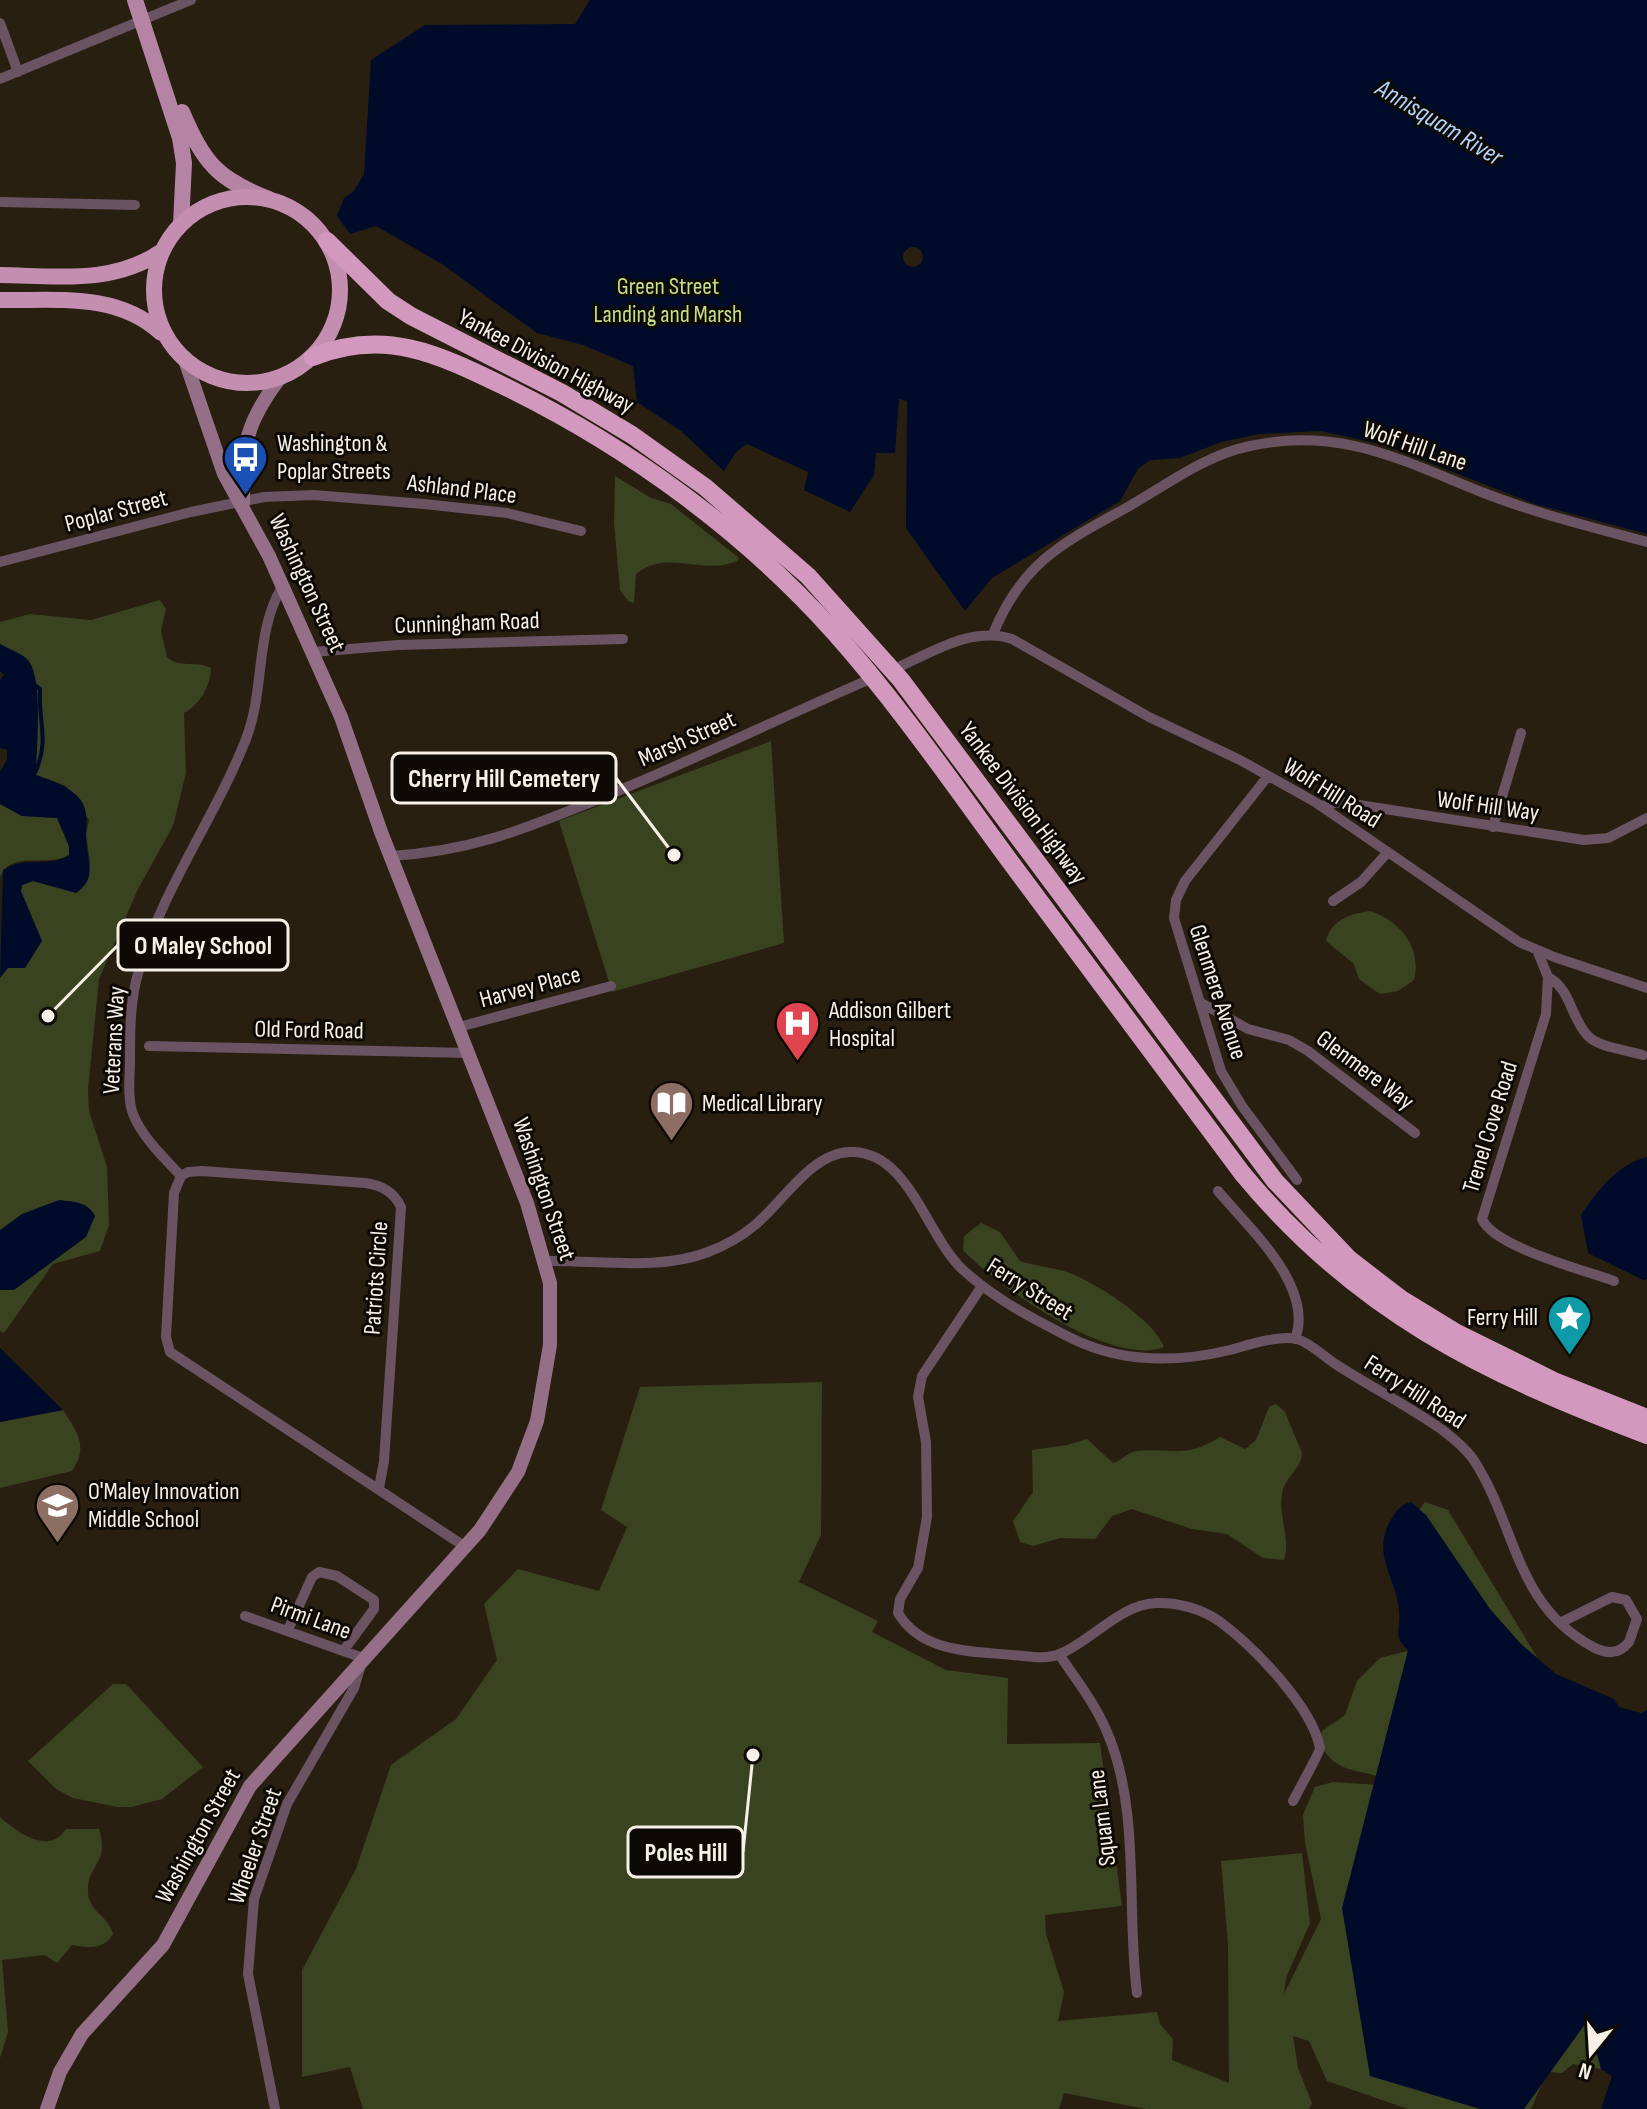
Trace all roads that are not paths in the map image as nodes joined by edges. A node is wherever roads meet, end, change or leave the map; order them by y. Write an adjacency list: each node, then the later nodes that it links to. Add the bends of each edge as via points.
1 (135, 0): 3 (main road)
2 (191, 0): 3 (street)
3 (143, 21): 5 (main road); 6 (street)
4 (0, 23): 6 (street)
5 (152, 46): 8 (main road); 12 (main road, via 180,138)
6 (18, 72): 7 (street)
7 (0, 79)
8 (182, 112): 9 (main road, via 217,172 234,186)
9 (269, 199): 12 (highway, via 230,198); 13 (highway, via 302,215)
10 (0, 202): 11 (street)
11 (135, 205)
12 (181, 224): 14 (highway)
13 (327, 241): 18 (highway, via 338,271 340,303 332,329); 54 (highway, Yankee Division Highway, via 388,301 574,400 705,487 792,560 885,659 1248,1148 1308,1220 1418,1311)
14 (162, 251): 15 (highway, via 112,275); 17 (highway, via 154,300)
15 (0, 275)
16 (0, 300): 17 (highway, via 116,306)
17 (168, 340): 19 (highway)
18 (313, 357): 20 (highway); 54 (highway, Yankee Division Highway, via 363,342 396,345 492,381 582,428 737,537 808,604 864,668 1242,1173 1285,1222 1348,1280 1418,1331 1527,1387)
19 (185, 360): 20 (highway, via 240,384); 21 (main road, Washington Street, via 224,474)
20 (279, 379): 21 (main road, Washington Street, via 248,426)
21 (243, 504): 22 (street, Ashland Place, via 264,497 314,495 507,513); 24 (street, Poplar Street, via 191,512); 25 (main road, Washington Street)
22 (581, 531)
23 (1647, 542): 26 (street, Wolf Hill Lane, via 1485,494 1356,444 1272,442 1231,452 1182,474 1064,544 1016,586)
24 (0, 562)
25 (282, 587): 28 (main road, Washington Street); 47 (street, Veterans Way, via 272,604 247,736 159,918 133,997 133,1114)
26 (993, 634): 30 (street, Wolf Hill Road, via 1033,649 1149,717); 35 (street, Marsh Street, via 968,637 508,834 456,850)
27 (623, 639): 28 (street, Cunningham Road)
28 (313, 652): 35 (main road, Washington Street)
29 (1521, 733): 33 (street)
30 (1268, 776): 31 (street, Wolf Hill Road); 41 (street, Glenmere Avenue, via 1199,859 1176,900 1177,933)
31 (1321, 806): 33 (street, Wolf Hill Way, via 1340,802); 34 (street, Wolf Hill Road)
32 (1647, 818): 33 (street, Wolf Hill Way, via 1596,840)
33 (1493, 827)
34 (1388, 852): 36 (street, via 1361,882); 37 (street, Wolf Hill Road)
35 (391, 856): 42 (main road, Washington Street)
36 (1333, 901)
37 (1537, 950): 38 (street, Trenel Cove Road); 40 (street, Wolf Hill Road)
38 (1548, 977): 45 (street, via 1567,997 1587,1036); 51 (street, Trenel Cove Road, via 1543,1028 1482,1219 1505,1240)
39 (611, 986): 42 (street, Harvey Place)
40 (1647, 988)
41 (1203, 1004): 46 (street, Glenmere Way, via 1248,1029 1308,1051); 48 (street, Glenmere Avenue, via 1227,1083)
42 (459, 1027): 44 (main road, Washington Street)
43 (149, 1046): 44 (street, Old Ford Road)
44 (469, 1053): 50 (main road, Washington Street)
45 (1643, 1055)
46 (1415, 1133)
47 (181, 1176): 57 (street, via 174,1193 166,1337 170,1352); 57 (street, Patriots Circle, via 202,1171 374,1184 398,1200)
48 (1297, 1180)
49 (1218, 1191): 53 (street, via 1288,1279 1299,1302)
50 (546, 1261): 52 (street, Ferry Street, via 664,1261 706,1253 752,1228 819,1164 848,1151 890,1164 937,1240); 58 (main road, Washington Street, via 550,1345 537,1421 518,1472)
51 (1614, 1281)
52 (982, 1286): 53 (street, Ferry Street, via 1082,1344 1142,1359); 63 (street, via 922,1376 918,1397 926,1442 927,1517 918,1568 898,1613 917,1635 970,1653)
53 (1295, 1339): 60 (street, Ferry Hill Road, via 1431,1422 1466,1451 1483,1477 1521,1571)
54 (1613, 1414): 55 (highway, Yankee Division Highway); 56 (highway, Yankee Division Highway)
55 (1647, 1418)
56 (1647, 1435)
57 (379, 1488): 58 (street)
58 (464, 1546): 64 (main road, Washington Street)
59 (245, 1616): 61 (street, Pirmi Lane)
60 (1562, 1622): 60 (street, Ferry Hill Road, via 1612,1597 1626,1600 1637,1619 1629,1642 1613,1652 1587,1644)
61 (288, 1630): 62 (street, Pirmi Lane); 62 (street, via 312,1577 319,1572 337,1576 374,1600 374,1609)
62 (344, 1650): 64 (street, Pirmi Lane)
63 (1059, 1654): 65 (street, via 1147,1604 1188,1607 1219,1621 1289,1690 1320,1748); 66 (street, Squam Lane, via 1088,1693 1114,1750 1129,1830 1129,1922)
64 (363, 1658): 67 (main road, Washington Street, via 250,1786 163,1945 82,2034); 68 (street, Wheeler Street, via 354,1688 287,1804 254,1899 248,1974)
65 (1293, 1801)
66 (1137, 1993)
67 (47, 2109)
68 (275, 2109)

